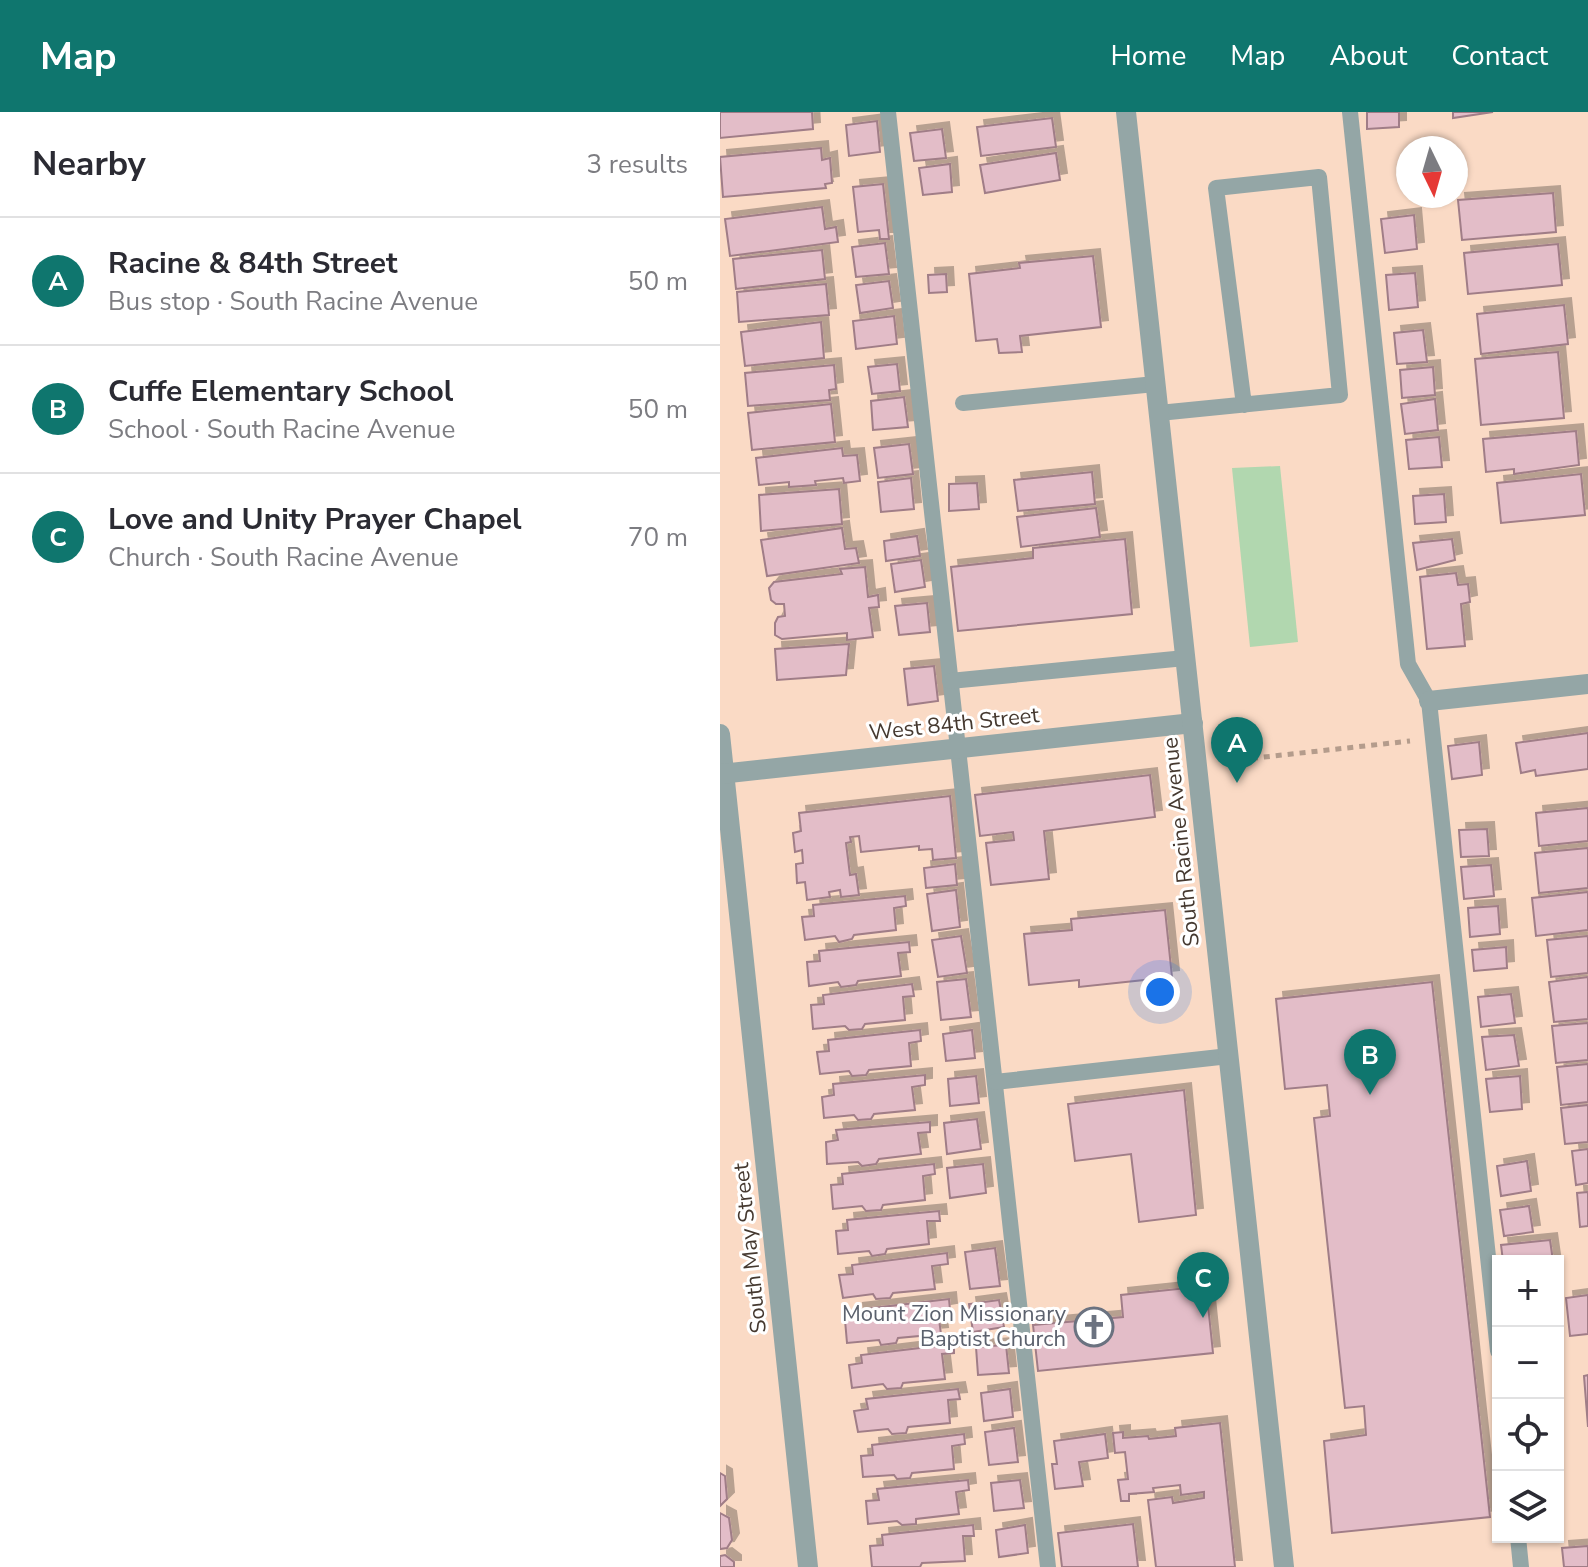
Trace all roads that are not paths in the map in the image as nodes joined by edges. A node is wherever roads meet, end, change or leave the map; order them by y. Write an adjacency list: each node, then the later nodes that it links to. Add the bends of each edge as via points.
1 (888, 112): 9 (lane)
2 (1126, 112): 4 (street, South Racine Avenue)
3 (1350, 112): 11 (lane, via 1408,664)
4 (1155, 384): 5 (lane); 7 (street, South Racine Avenue)
5 (963, 403)
6 (1244, 405): 6 (lane, via 1340,395 1319,177 1216,188); 7 (lane)
7 (1159, 413): 8 (street, South Racine Avenue)
8 (1185, 658): 9 (lane); 12 (street, South Racine Avenue)
9 (950, 681): 14 (lane)
10 (1588, 684): 11 (street)
11 (1429, 701): 18 (lane)
12 (1193, 723): 14 (street, West 84th Street); 16 (street, South Racine Avenue)
13 (720, 734): 15 (street, South May Street)
14 (957, 748): 15 (street, West 84th Street); 17 (lane)
15 (722, 773): 20 (street, South May Street)
16 (1229, 1056): 17 (lane); 22 (street, South Racine Avenue)
17 (995, 1082): 21 (lane)
18 (1495, 1327)
19 (1519, 1543): 23 (lane)
20 (808, 1567)
21 (1048, 1567)
22 (1284, 1567)
23 (1521, 1567)

